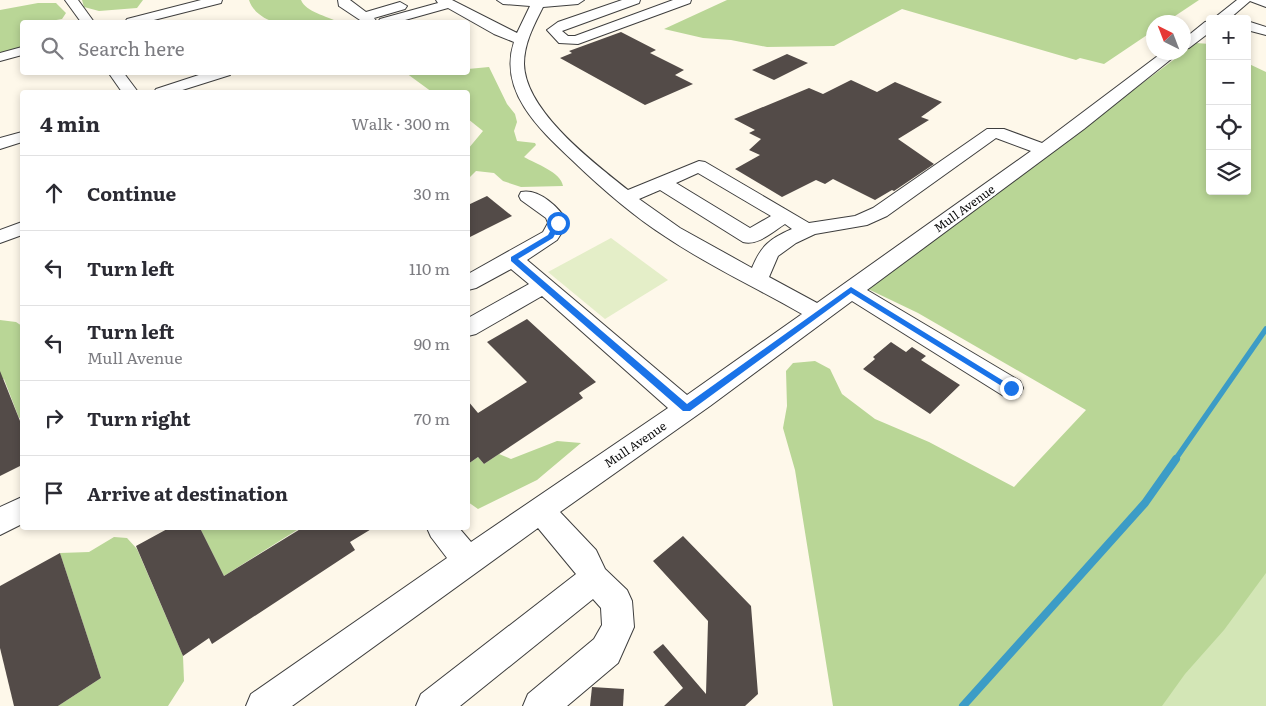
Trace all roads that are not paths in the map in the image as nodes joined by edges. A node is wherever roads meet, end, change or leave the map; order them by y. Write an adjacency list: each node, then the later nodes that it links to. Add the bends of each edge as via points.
1 (71, 0): 18 (street)
2 (216, 0): 19 (street)
3 (378, 0): 15 (street)
4 (420, 0): 20 (street)
5 (503, 0): 13 (street)
6 (578, 0): 13 (street)
7 (634, 0): 8 (street, via 554,30 562,40 578,40)
8 (685, 0)
9 (1222, 0): 12 (street)
10 (1256, 0): 14 (street)
11 (443, 1): 21 (street); 26 (street, via 498,31)
12 (1242, 2): 17 (street)
13 (538, 3): 26 (street)
14 (1266, 3)
15 (347, 4): 20 (street)
16 (1266, 13): 22 (street, via 1260,18)
17 (1228, 15)
18 (86, 20)
19 (140, 20)
20 (367, 20)
21 (391, 20)
22 (1266, 22)
23 (1251, 26): 25 (street)
24 (1206, 29): 27 (street)
25 (1266, 31)
26 (522, 40): 40 (street, via 518,48 518,75 539,119)
27 (1191, 40)
28 (20, 52): 29 (street)
29 (0, 57)
30 (1162, 60): 37 (street, Mull Avenue)
31 (117, 75): 33 (street)
32 (216, 75): 34 (street)
33 (128, 90)
34 (168, 90)
35 (20, 138): 36 (street)
36 (0, 144)
37 (1044, 150): 43 (street, via 1004,134 993,133 880,212 860,221); 49 (street, Mull Avenue)
38 (661, 182): 40 (street); 41 (street, via 699,166); 41 (street, via 750,237)
39 (528, 196): 45 (street, via 554,215 558,223 550,236)
40 (626, 198): 46 (street, via 687,242)
41 (785, 216): 43 (street)
42 (20, 229): 44 (street)
43 (806, 231): 46 (street, via 769,252)
44 (0, 237)
45 (513, 259): 47 (street); 48 (street)
46 (757, 280): 50 (street)
47 (470, 282)
48 (544, 285): 51 (street); 53 (street)
49 (851, 290): 50 (street, Mull Avenue); 52 (street)
50 (818, 313): 53 (street, Mull Avenue)
51 (470, 327)
52 (1011, 388)
53 (686, 409): 54 (street, Mull Avenue)
54 (540, 510): 58 (street, Mull Avenue); 59 (street, via 585,560)
55 (20, 511): 56 (street)
56 (0, 522)
57 (443, 530): 58 (street)
58 (468, 561): 60 (street, Mull Avenue)
59 (594, 579): 61 (street); 62 (street, via 616,601 618,627 606,651)
60 (263, 706)
61 (433, 706)
62 (540, 706)

